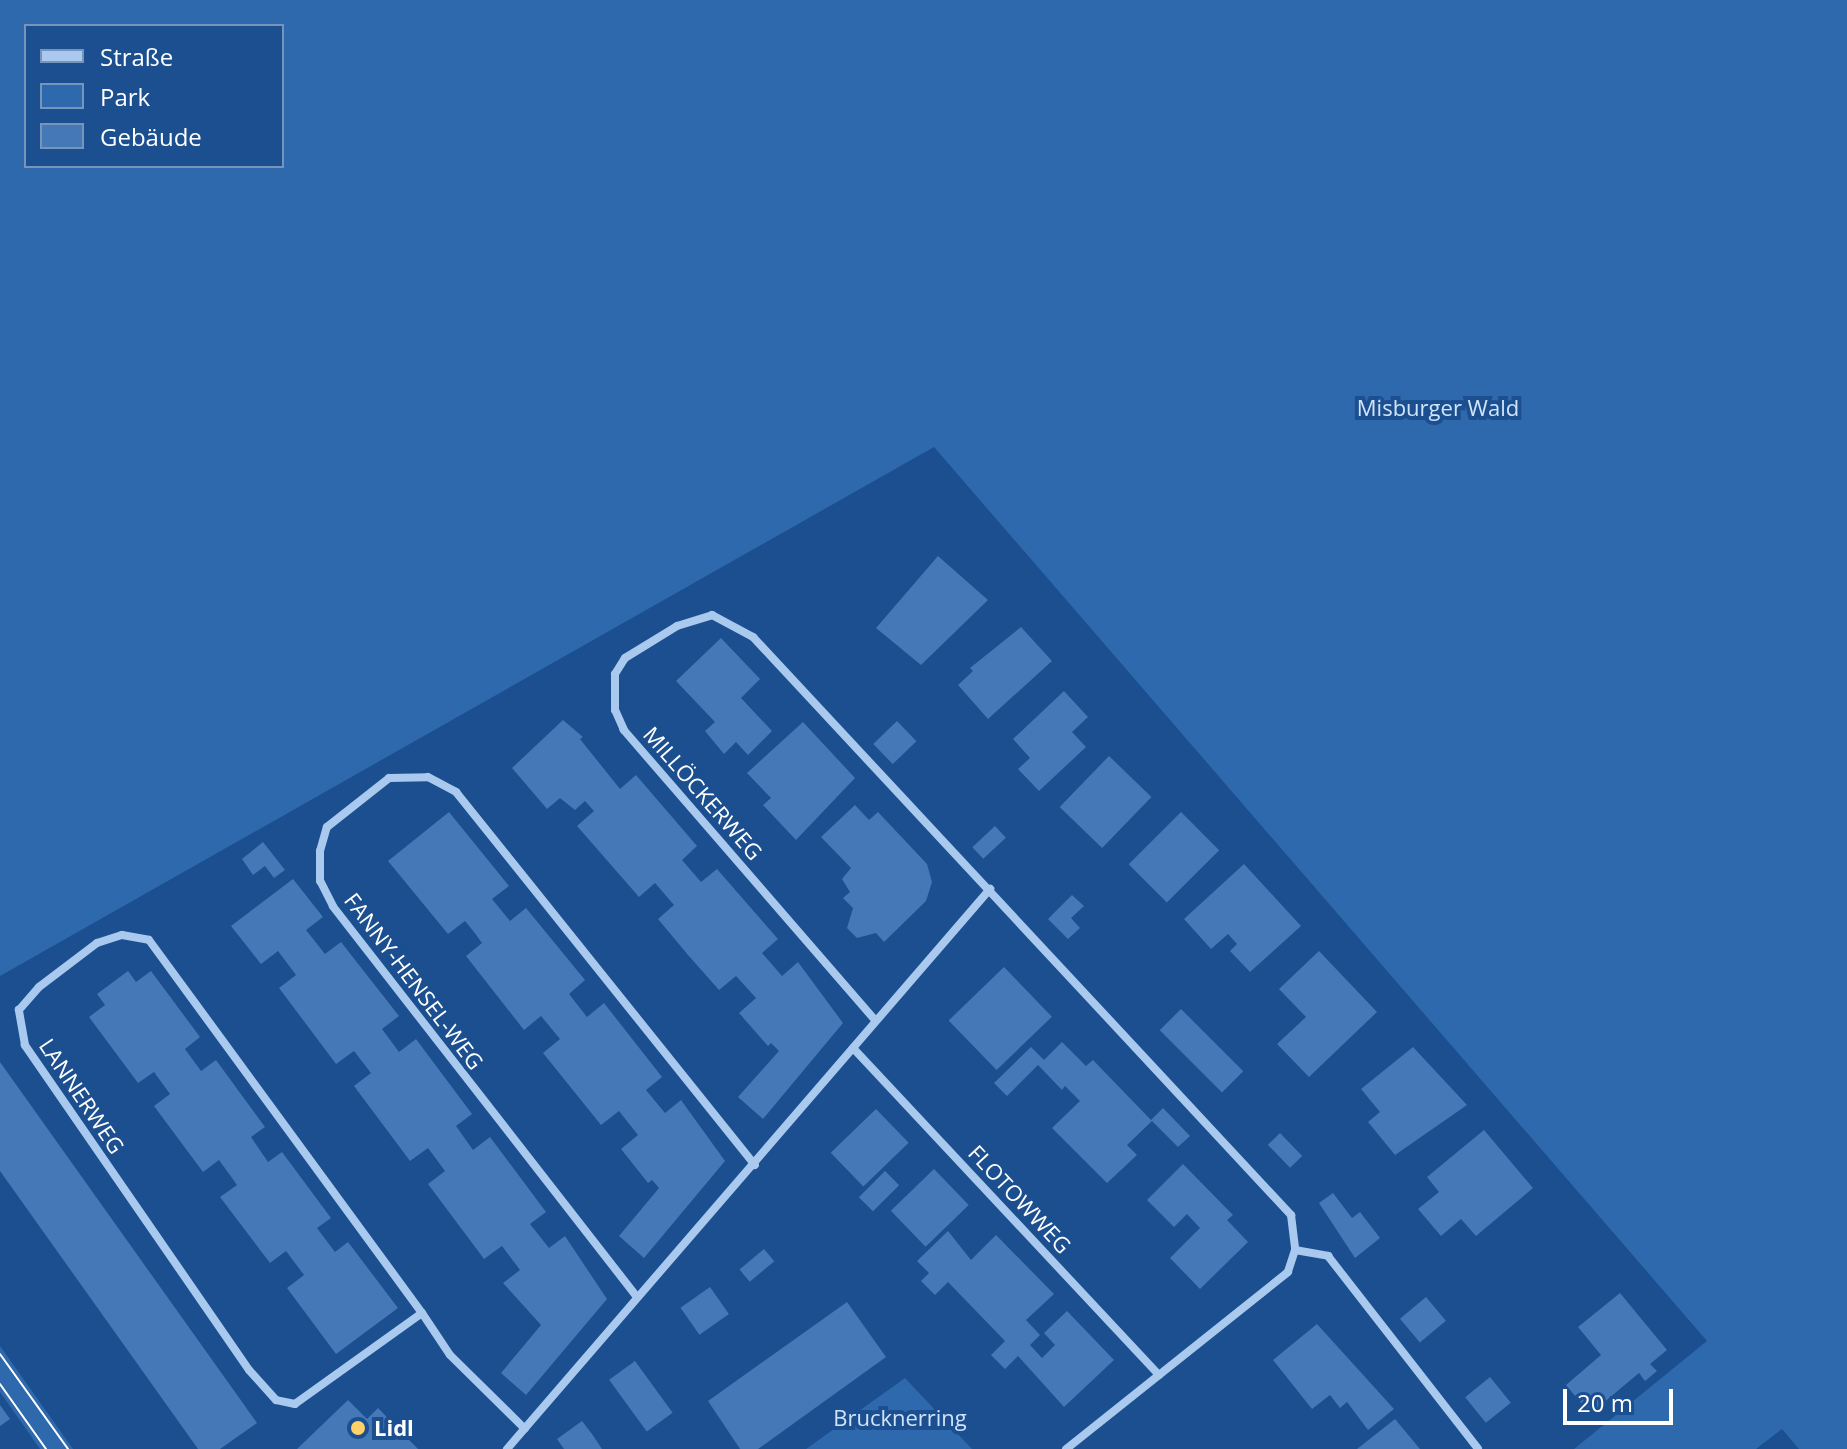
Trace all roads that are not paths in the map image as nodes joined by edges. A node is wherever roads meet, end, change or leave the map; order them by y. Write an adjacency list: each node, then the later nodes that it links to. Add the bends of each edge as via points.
1 (990, 889): 2 (street); 2 (street, MILLÖCKERWEG, via 753,637 732,622 712,615 693,619 625,658 611,688 624,730); 5 (street, via 1291,1215)
2 (875, 1020): 3 (street)
3 (853, 1048): 4 (street); 8 (street, FLOTOWWEG)
4 (755, 1165): 6 (street); 6 (street, FANNY-HENSEL-WEG, via 456,792 428,777 389,778 327,827 320,881 333,906 604,1262)
5 (1295, 1250): 8 (street, via 1288,1272); 12 (street, via 1328,1256)
6 (637, 1297): 9 (street)
7 (422, 1313): 7 (street, LANNERWEG, via 149,940 122,935 97,943 39,987 19,1010 25,1045 249,1370 276,1400 295,1404); 9 (street, LANNERWEG, via 450,1355)
8 (1159, 1375): 11 (street)
9 (525, 1429): 10 (street)
10 (507, 1449)
11 (1066, 1449)
12 (1478, 1449)

